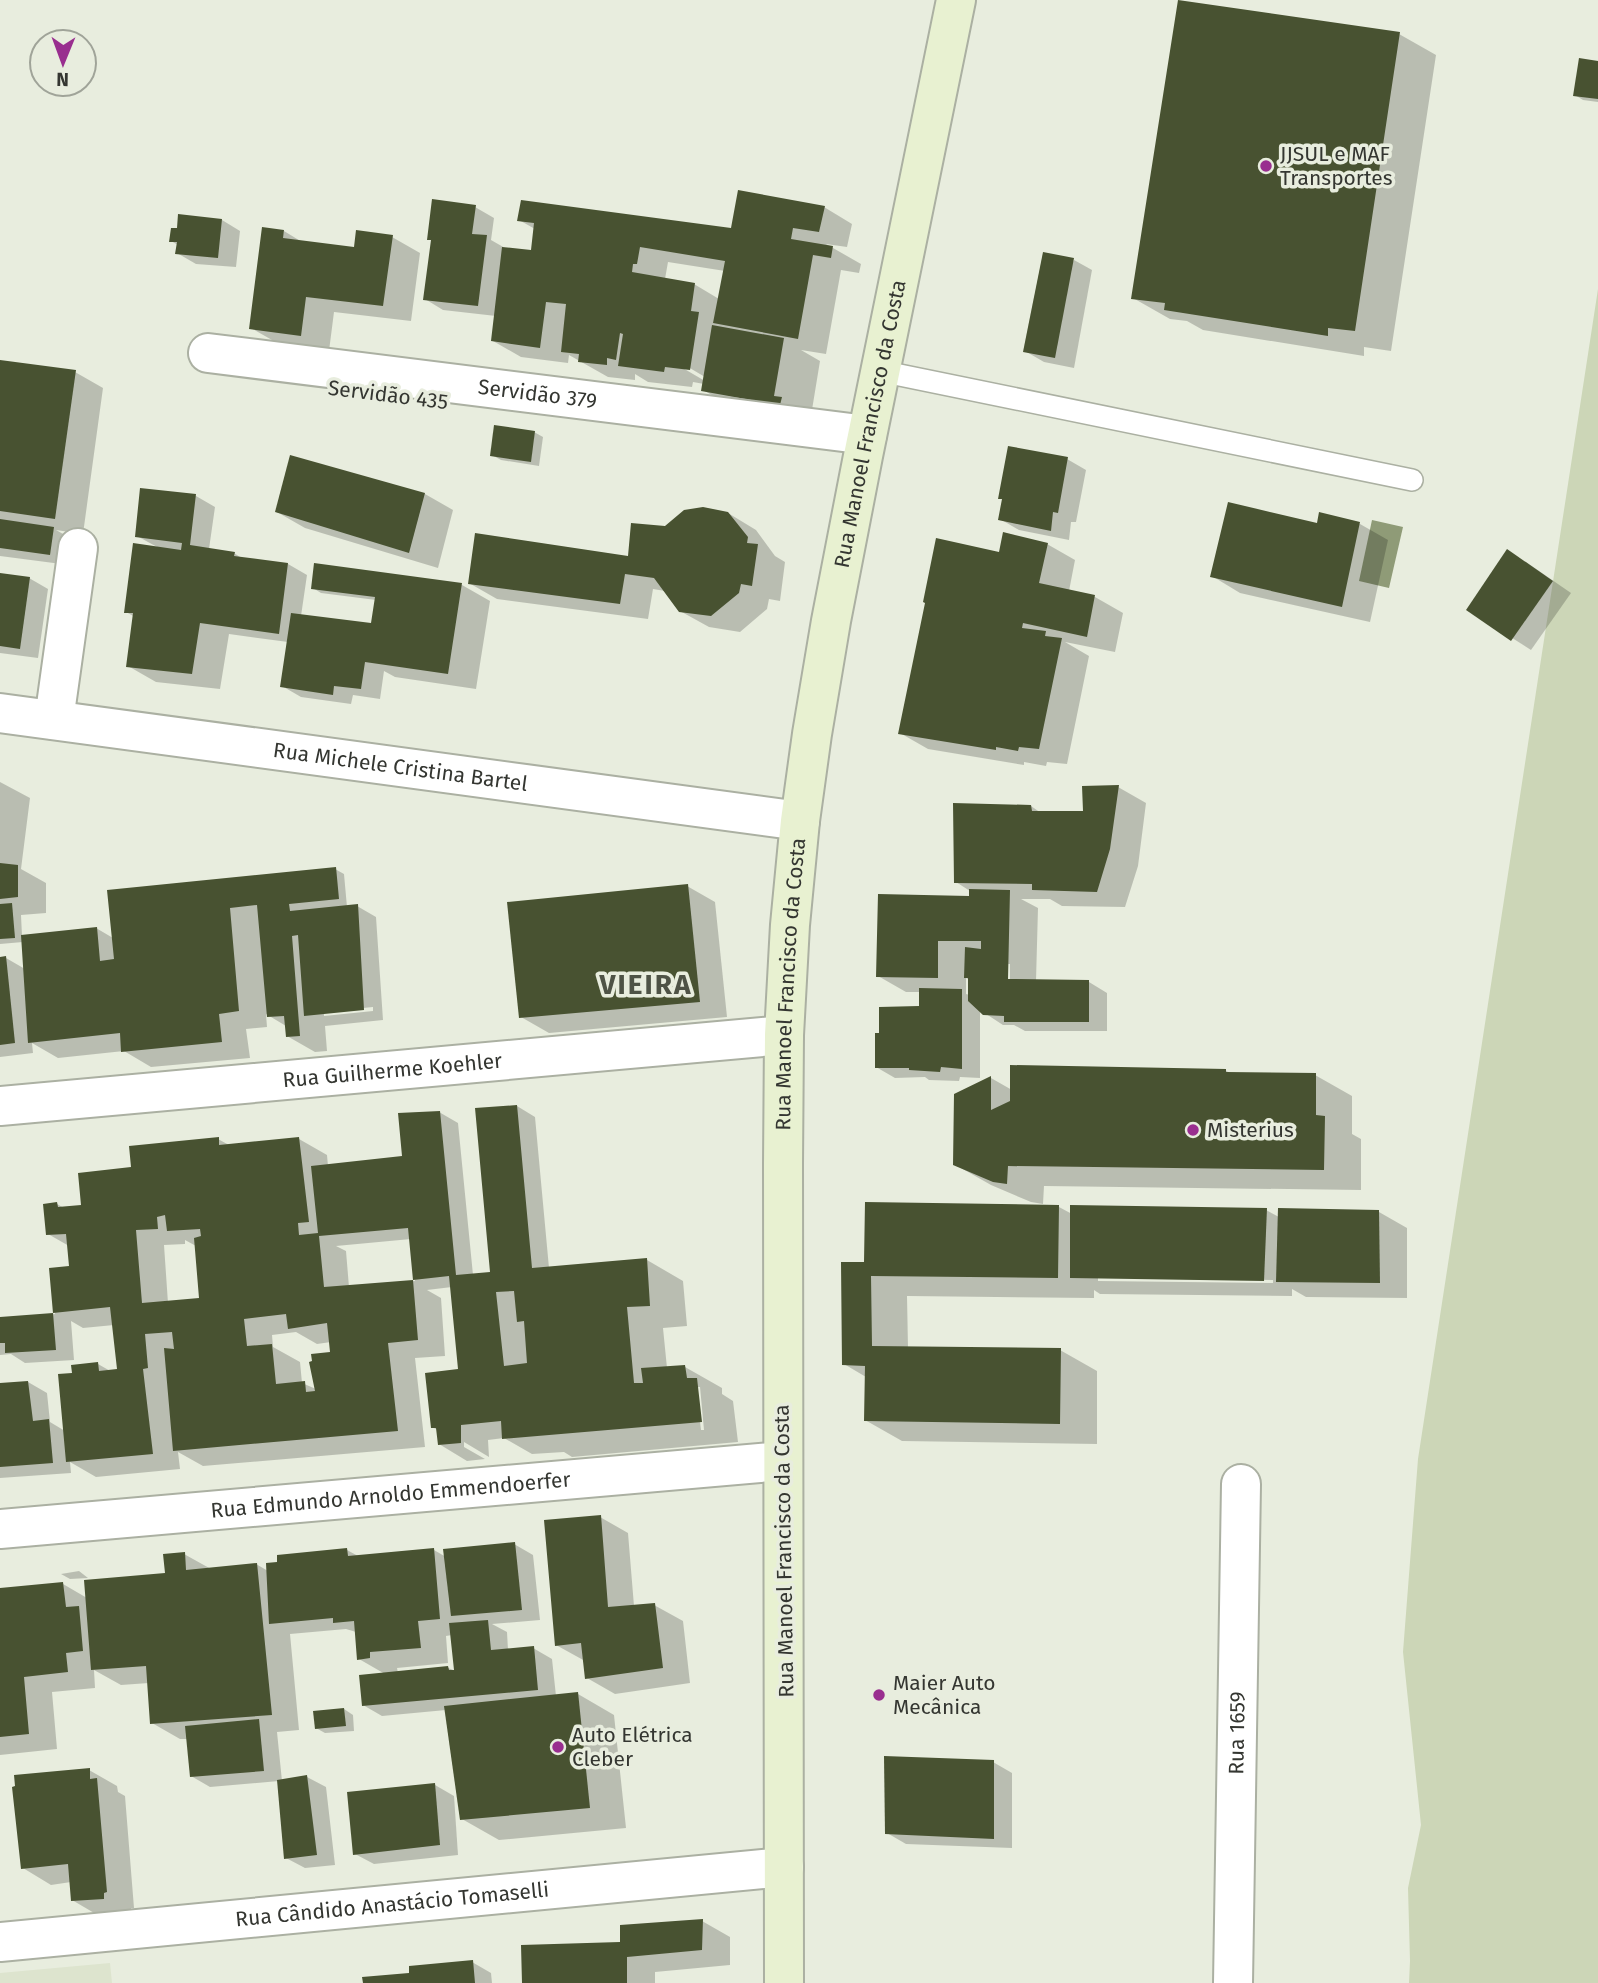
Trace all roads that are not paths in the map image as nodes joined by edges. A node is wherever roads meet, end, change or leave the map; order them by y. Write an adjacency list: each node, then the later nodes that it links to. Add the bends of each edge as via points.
1 (956, 0): 3 (main road, Rua Manoel Francisco da Costa)
2 (206, 362): 4 (street, Servidão 379)
3 (880, 371): 4 (main road, Rua Manoel Francisco da Costa); 5 (lane)
4 (865, 445): 9 (main road, Rua Manoel Francisco da Costa, via 831,621)
5 (1412, 480)
6 (78, 548): 8 (street)
7 (0, 713): 8 (street, Rua Michele Cristina Bartel)
8 (54, 720): 9 (street, Rua Michele Cristina Bartel)
9 (800, 821): 10 (main road, Rua Manoel Francisco da Costa)
10 (784, 1035): 11 (street, Rua Guilherme Koehler); 12 (main road, Rua Manoel Francisco da Costa)
11 (0, 1106)
12 (782, 1461): 14 (street, Rua Edmundo Arnoldo Emmendoerfer); 15 (main road, Rua Manoel Francisco da Costa)
13 (1241, 1484): 18 (street, Rua 1659)
14 (0, 1530)
15 (784, 1867): 16 (street, Rua Cândido Anastácio Tomaselli); 17 (main road, Rua Manoel Francisco da Costa)
16 (0, 1942)
17 (784, 1983)
18 (1233, 1983)

